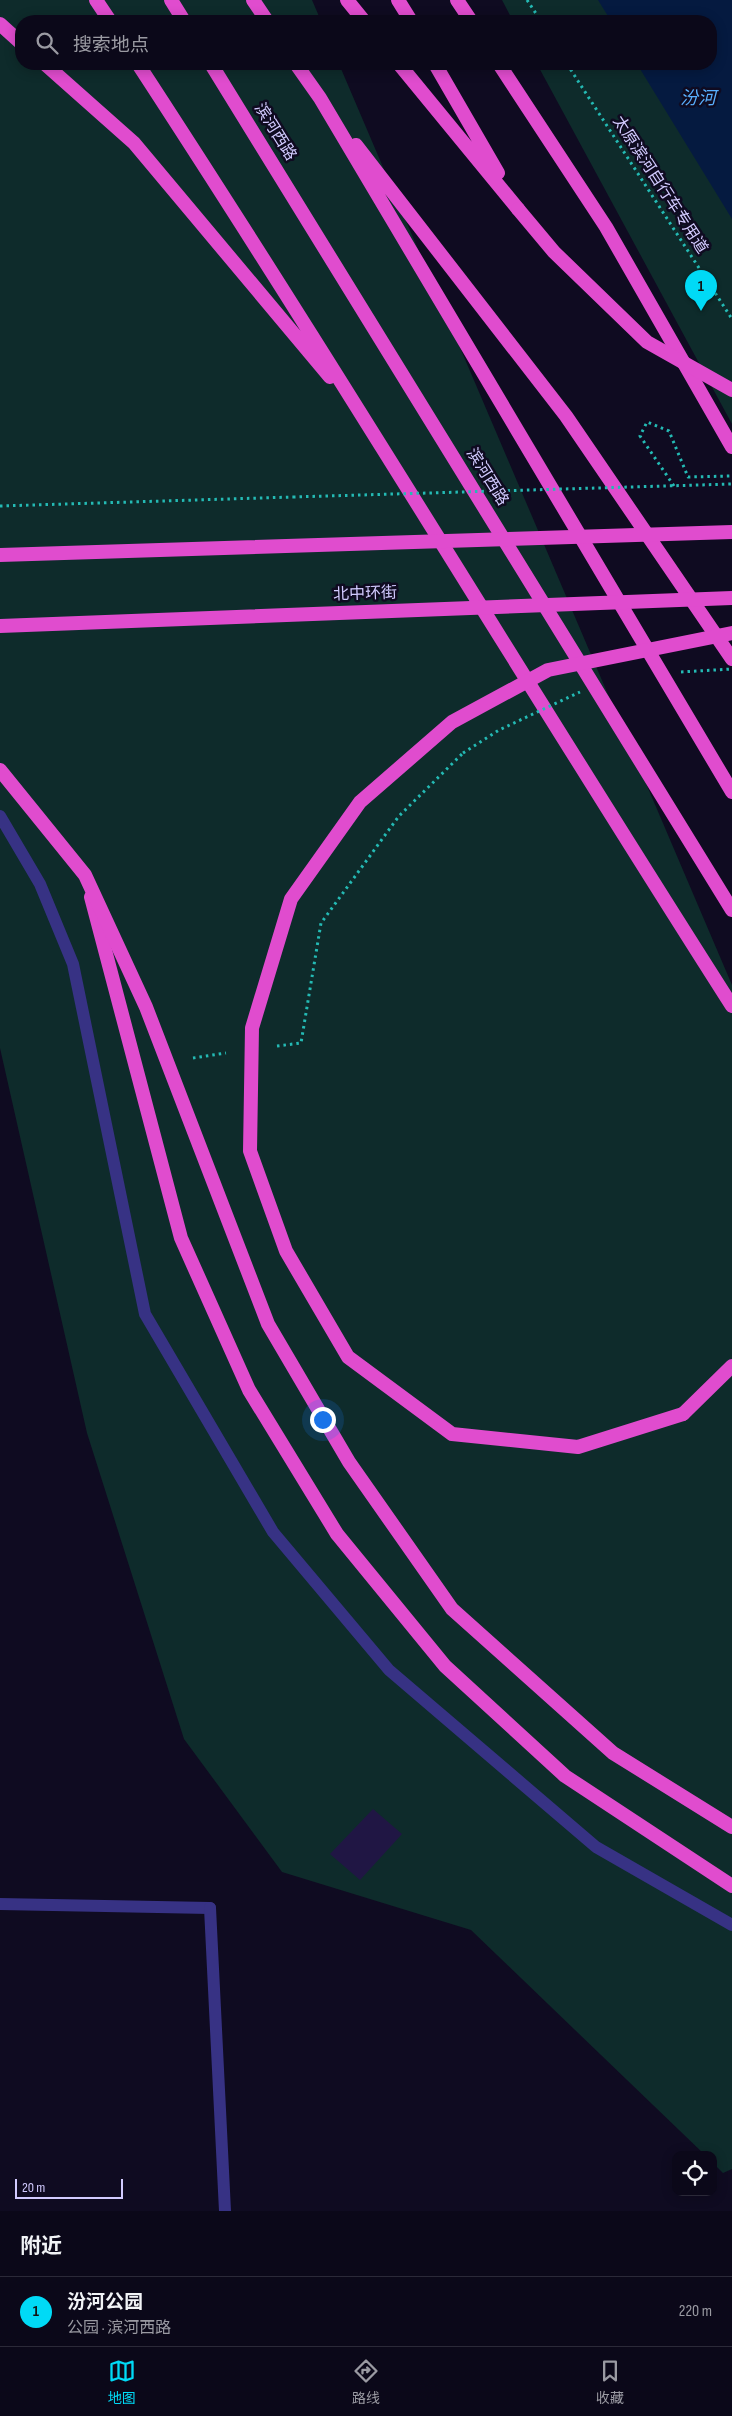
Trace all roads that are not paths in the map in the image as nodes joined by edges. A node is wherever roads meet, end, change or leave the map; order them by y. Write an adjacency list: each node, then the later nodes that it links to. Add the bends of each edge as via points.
1 (96, 0): 7 (highway)
2 (170, 0): 8 (highway)
3 (253, 0): 9 (highway)
4 (346, 0): 10 (highway)
5 (398, 0): 11 (highway)
6 (457, 0): 12 (highway)
7 (106, 15)
8 (180, 15)
9 (263, 15)
10 (359, 15)
11 (407, 15)
12 (467, 15)
13 (0, 24): 14 (highway)
14 (15, 38)
15 (51, 70): 25 (highway, via 134,143)
16 (142, 70): 25 (highway, via 270,266)
17 (215, 70): 37 (highway, 滨河西路)
18 (300, 70): 22 (highway)
19 (404, 70): 23 (highway)
20 (438, 70): 23 (highway)
21 (503, 70): 26 (highway, bridge, via 606,227)
22 (320, 98): 32 (highway, via 566,416); 34 (highway)
23 (518, 209): 24 (highway, bridge, via 554,252 647,342)
24 (732, 390)
25 (361, 414): 38 (highway)
26 (732, 447)
27 (732, 532): 28 (highway, bridge)
28 (0, 555)
29 (732, 598): 30 (highway, 北中环街, bridge)
30 (0, 626)
31 (732, 633): 39 (highway, bridge, via 548,670 452,722 360,802 291,899 252,1028 250,1151 286,1251 348,1357 452,1434 578,1447 683,1414)
32 (732, 659)
33 (0, 770): 36 (highway, bridge)
34 (732, 792)
35 (0, 816): 43 (street, via 40,884 73,964 145,1314 273,1532 389,1670 588,1841)
36 (85, 875): 40 (highway, bridge, via 146,1007 268,1324 349,1462 452,1609 613,1753); 41 (highway, via 181,1238 249,1390 337,1534 445,1666 565,1776)
37 (732, 910)
38 (732, 1006)
39 (732, 1366)
40 (732, 1827)
41 (732, 1886)
42 (0, 1904): 44 (street, via 210,1908)
43 (732, 1925)
44 (225, 2211)

